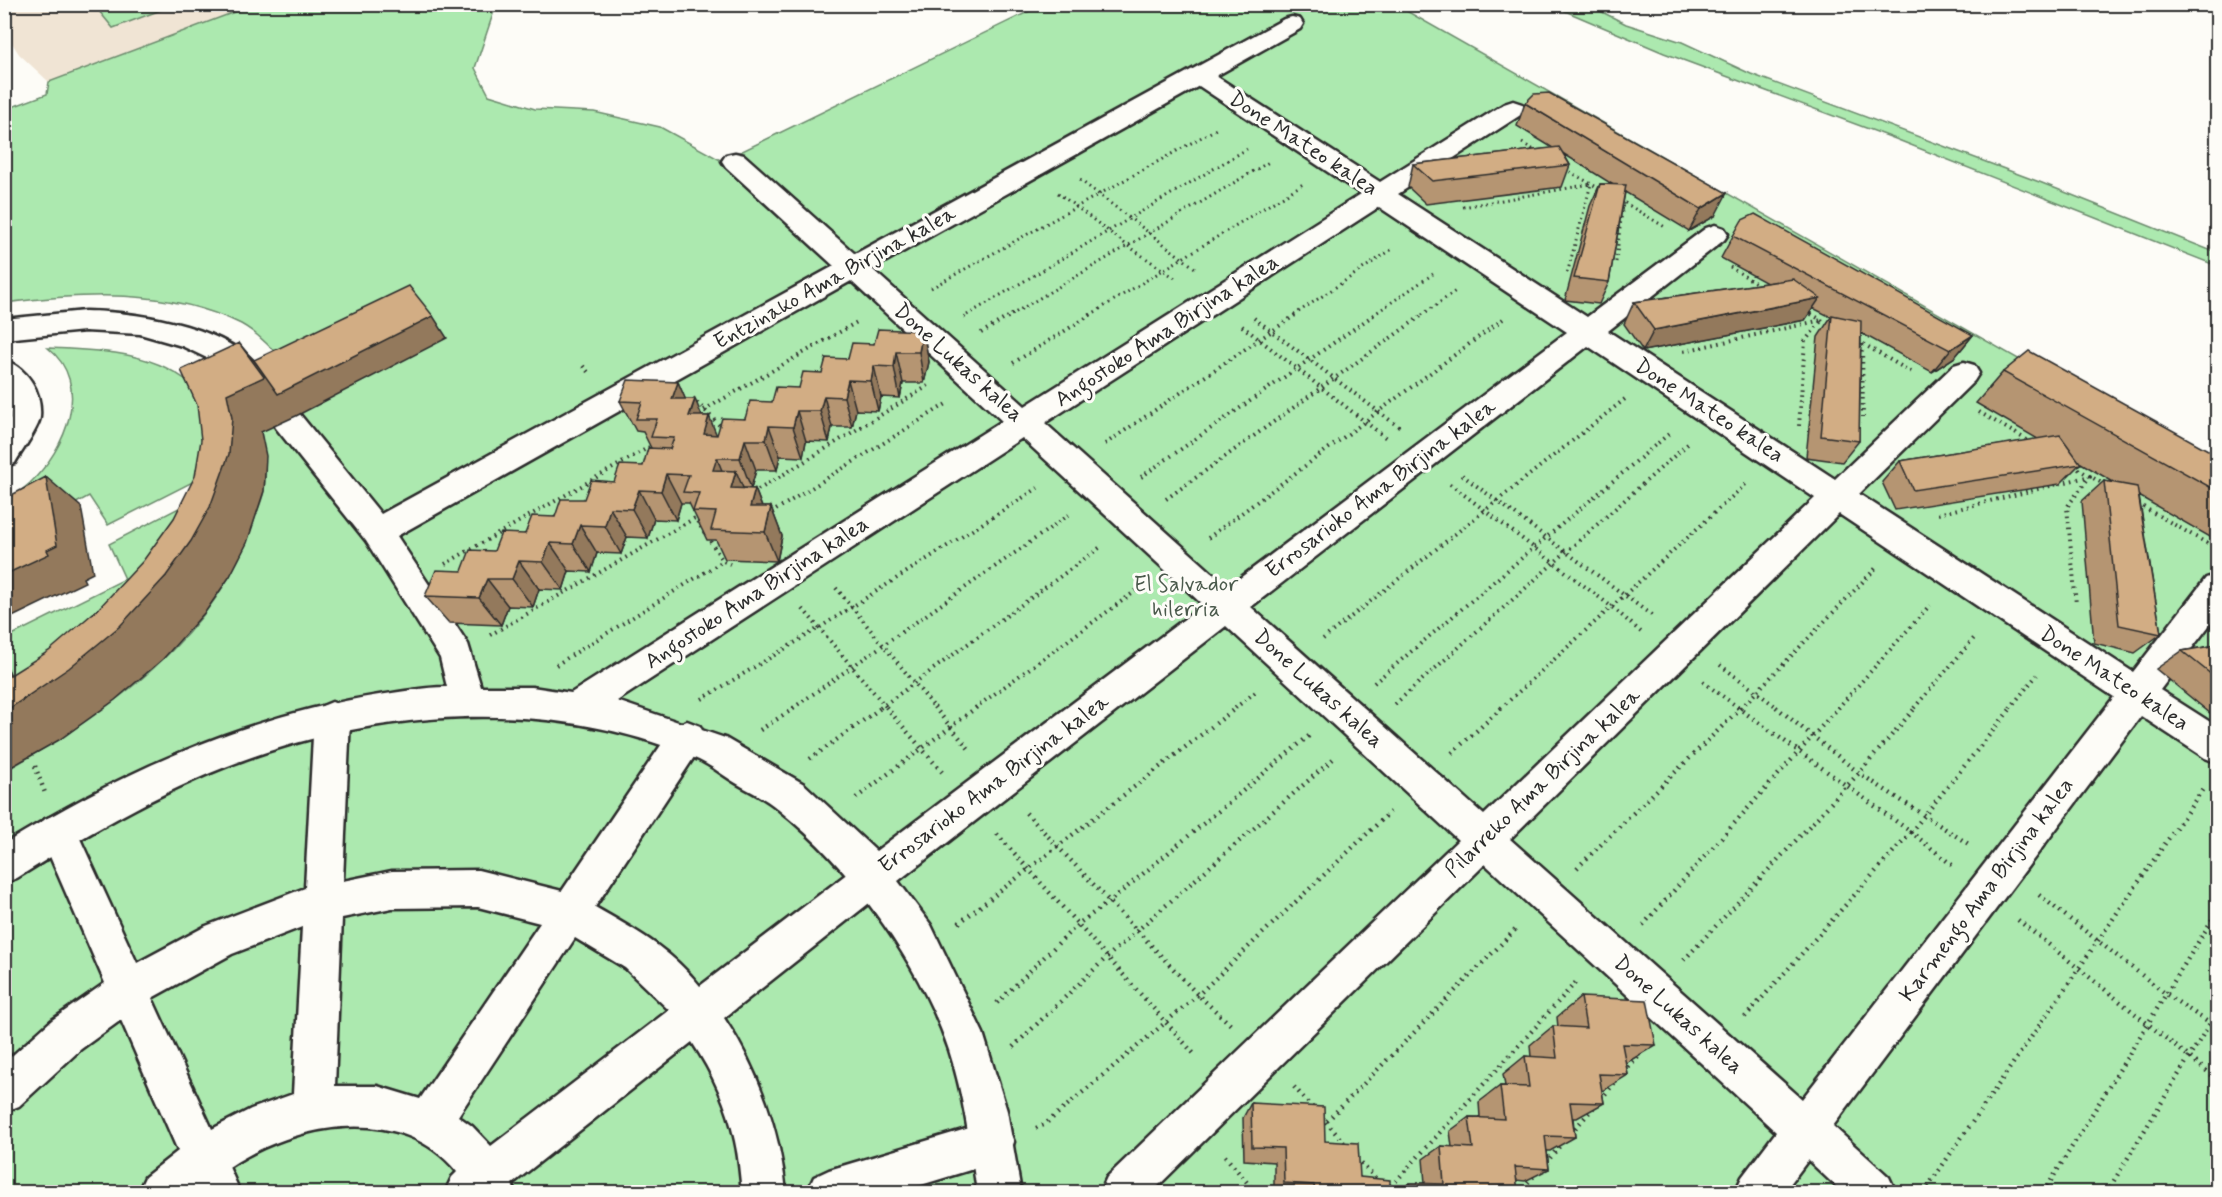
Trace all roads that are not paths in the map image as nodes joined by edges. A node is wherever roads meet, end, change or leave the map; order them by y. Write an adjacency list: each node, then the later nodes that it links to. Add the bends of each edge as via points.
1 (1292, 24): 2 (street, Entzinako Ama Birjina kalea)
2 (1200, 76): 5 (street, Done Mateo kalea); 7 (street, Entzinako Ama Birjina kalea)
3 (1502, 116): 5 (street, Angostoko Ama Birjina kalea)
4 (735, 161): 7 (street, Done Lukas kalea)
5 (1380, 195): 9 (street, Done Mateo kalea); 14 (street, Angostoko Ama Birjina kalea)
6 (1707, 241): 9 (street, Errosarioko Ama Birjina kalea)
7 (853, 268): 14 (street, Done Lukas kalea); 17 (street, Entzinako Ama Birjina kalea)
8 (4, 329): 12 (street, via 102,319 157,327 218,351)
9 (1587, 332): 16 (street, Done Mateo kalea); 19 (street, Errosarioko Ama Birjina kalea)
10 (4, 371): 15 (street, via 22,388 25,418)
11 (1954, 382): 16 (street, Pilarreko Ama Birjina kalea)
12 (261, 387)
13 (287, 420): 17 (street)
14 (1023, 422): 19 (street, Done Lukas kalea); 22 (street, Angostoko Ama Birjina kalea)
15 (4, 455)
16 (1837, 496): 20 (street, Done Mateo kalea); 27 (street, Pilarreko Ama Birjina kalea)
17 (377, 532): 21 (street)
18 (2217, 588): 20 (street, Karmengo Ama Birjina kalea)
19 (1227, 606): 27 (street, Done Lukas kalea); 29 (street, Errosarioko Ama Birjina kalea)
20 (2137, 694): 25 (street, Done Mateo kalea); 37 (street, Karmengo Ama Birjina kalea)
21 (483, 700): 22 (street); 23 (street, via 400,706)
22 (578, 707): 24 (street)
23 (332, 718): 26 (street, via 265,736 196,761 128,792); 30 (street)
24 (687, 737): 29 (street, via 724,753 776,784 825,823); 31 (street)
25 (2217, 747)
26 (58, 831): 28 (street); 32 (street)
27 (1485, 840): 37 (street, Done Lukas kalea); 45 (street, Pilarreko Ama Birjina kalea)
28 (4, 865)
29 (874, 876): 33 (street, Errosarioko Ama Birjina kalea); 38 (street, via 925,950 945,990 964,1035)
30 (323, 901): 31 (street, via 390,889 453,886 513,894); 32 (street, via 227,935); 35 (street)
31 (570, 912): 33 (street, via 618,937 661,971); 36 (street)
32 (128, 988): 34 (street); 39 (street)
33 (698, 1013): 40 (street, Errosarioko Ama Birjina kalea); 42 (street, via 731,1069 755,1134)
34 (4, 1091)
35 (313, 1109): 36 (street, via 374,1106); 39 (street, via 256,1128)
36 (429, 1122): 40 (street, via 462,1144)
37 (1805, 1129): 46 (street, Karmengo Ama Birjina kalea); 47 (street, Done Lukas kalea)
38 (993, 1142): 43 (street); 44 (street)
39 (210, 1175): 41 (street)
40 (483, 1187)
41 (160, 1192)
42 (764, 1192)
43 (829, 1192)
44 (999, 1192)
45 (1122, 1192)
46 (1756, 1192)
47 (1874, 1192)

